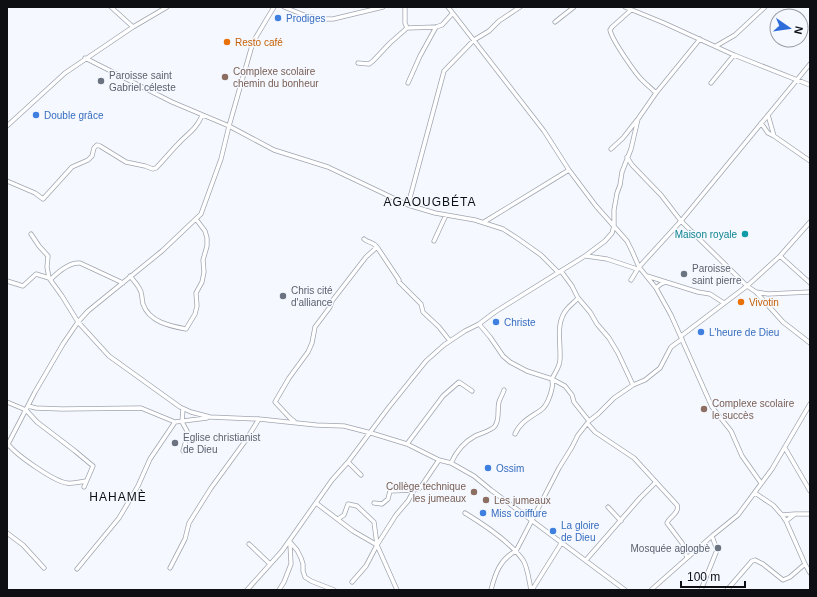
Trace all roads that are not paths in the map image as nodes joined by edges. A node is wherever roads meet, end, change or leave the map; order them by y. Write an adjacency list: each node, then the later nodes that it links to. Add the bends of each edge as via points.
1 (111, 7): 15 (street)
2 (167, 7): 15 (street)
3 (274, 7): 35 (street, via 253,42)
4 (284, 7): 5 (street, via 322,19 334,19)
5 (383, 7)
6 (405, 7): 17 (street)
7 (448, 7): 13 (street)
8 (520, 7): 18 (street)
9 (574, 7): 14 (street)
10 (625, 7): 12 (street)
11 (765, 7): 20 (street, via 735,35)
12 (631, 10): 19 (street); 29 (street, via 612,26 611,34 642,80)
13 (452, 14): 16 (street); 18 (street)
14 (555, 22)
15 (133, 27): 22 (street)
16 (436, 27): 17 (street); 26 (street)
17 (407, 28): 23 (street, via 369,64)
18 (474, 40): 40 (street, via 544,131); 42 (street, via 442,76)
19 (700, 40): 20 (street); 29 (street)
20 (716, 46): 21 (street)
21 (734, 55): 25 (street); 27 (street)
22 (85, 58): 31 (street); 34 (street)
23 (358, 63)
24 (810, 64): 25 (street)
25 (797, 80): 28 (street); 30 (street)
26 (408, 83)
27 (711, 83)
28 (810, 85)
29 (656, 93): 32 (street)
30 (768, 115): 33 (street); 36 (street)
31 (202, 116): 35 (street); 41 (street, via 191,134 156,168 126,162 97,145 92,156 72,167 43,199)
32 (638, 119): 37 (street); 38 (street)
33 (761, 123): 36 (street, via 770,135); 45 (street)
34 (7, 126)
35 (229, 126): 42 (street, via 274,150 328,167); 44 (street, via 205,205)
36 (774, 136): 39 (street)
37 (611, 149)
38 (627, 157): 45 (street); 48 (street, via 615,203)
39 (810, 161)
40 (569, 170): 46 (street); 48 (street)
41 (7, 181)
42 (408, 204): 43 (street)
43 (446, 215): 46 (street); 51 (street)
44 (196, 219): 57 (street); 57 (street, via 205,231 207,246 203,260 202,282 196,293 195,314 186,329 159,322 152,316 143,304 140,289)
45 (681, 221): 55 (street); 65 (street)
46 (484, 222): 56 (street, via 517,238)
47 (810, 222): 54 (street)
48 (614, 226): 53 (street, via 612,233); 55 (street, via 627,241)
49 (31, 234): 59 (street, via 48,256)
50 (364, 239): 52 (street)
51 (434, 241)
52 (377, 247): 74 (street, via 399,282 421,304 423,312); 88 (street, via 366,257 332,301 316,327 308,352 275,402)
53 (585, 256): 55 (street); 56 (street)
54 (780, 256): 64 (street); 65 (street)
55 (638, 268): 58 (street); 61 (street)
56 (560, 272): 69 (street); 72 (street)
57 (130, 276): 63 (street)
58 (647, 276): 62 (street); 66 (street)
59 (50, 279): 60 (street, via 36,274 23,286); 63 (street, via 66,268 80,263); 71 (street)
60 (7, 280)
61 (631, 280)
62 (666, 282): 66 (street); 70 (street, via 710,294)
63 (123, 283): 71 (street)
64 (810, 283)
65 (747, 286): 67 (street); 70 (street)
66 (656, 288): 73 (street)
67 (756, 292): 68 (street); 75 (street, via 783,322)
68 (810, 292)
69 (578, 298): 76 (street, via 566,309 558,330 560,360); 77 (street, via 609,338)
70 (724, 303): 73 (street)
71 (78, 322): 82 (street); 83 (street, via 109,356)
72 (479, 324): 74 (street); 76 (street, via 510,362 527,371)
73 (682, 337): 77 (street, via 671,347 660,368); 102 (street, via 712,407 731,431 742,456)
74 (450, 341): 90 (street, via 426,361)
75 (810, 343)
76 (552, 378): 89 (street, via 572,395 574,402); 91 (street, via 552,388 542,409 518,426)
77 (633, 386): 89 (street, via 614,398)
78 (504, 390): 98 (street, via 499,402 496,425 466,442)
79 (472, 391): 92 (street, via 459,382 443,396)
80 (7, 402): 82 (street)
81 (810, 404): 94 (street)
82 (27, 408): 86 (street, via 141,408); 93 (street); 100 (street, via 37,422 93,466)
83 (183, 409): 84 (street); 87 (street)
84 (210, 417): 85 (street); 87 (street)
85 (259, 419): 88 (street); 130 (street, via 189,523 185,539)
86 (175, 422): 87 (street); 131 (street, via 150,460 119,518)
87 (182, 422): 95 (street, via 187,431)
88 (297, 422): 90 (street, via 344,426)
89 (589, 422): 101 (street, via 595,432 634,458); 115 (street, via 578,435)
90 (371, 433): 92 (street); 97 (street)
91 (515, 434)
92 (407, 444): 96 (street)
93 (8, 445): 100 (street, via 21,457 61,482 69,484)
94 (785, 448): 102 (street); 105 (street)
95 (183, 451)
96 (439, 460): 98 (street); 104 (street, via 420,488)
97 (348, 462): 99 (street); 107 (street)
98 (451, 463): 115 (street, via 474,476)
99 (361, 475)
100 (86, 481): 103 (street)
101 (656, 482): 116 (street); 125 (street, via 678,508 667,523 682,543)
102 (761, 484): 106 (street)
103 (84, 487)
104 (414, 490): 108 (street, via 390,491 388,499 382,504); 123 (street)
105 (810, 491)
106 (755, 493): 113 (street, via 773,505); 119 (street, via 738,516)
107 (316, 503): 114 (street); 121 (street)
108 (374, 503)
109 (608, 507): 116 (street)
110 (465, 513): 124 (street)
111 (795, 514): 112 (street); 113 (street); 117 (street)
112 (810, 514)
113 (782, 515): 117 (street)
114 (338, 519): 123 (street); 123 (street, via 344,515 348,504 357,506 374,522)
115 (532, 520): 120 (street); 124 (street)
116 (621, 521): 126 (street)
117 (786, 521): 128 (street)
118 (7, 533): 129 (street, via 24,545)
119 (712, 536): 125 (street); 142 (street, via 717,550)
120 (562, 542): 126 (street); 139 (street)
121 (290, 543): 127 (street); 135 (street, via 291,564); 136 (street, via 304,564 305,577)
122 (249, 544): 127 (street)
123 (377, 545): 133 (street, via 366,566); 137 (street)
124 (516, 551): 138 (street, via 504,559 498,568); 139 (street, via 524,562)
125 (687, 558): 141 (street)
126 (586, 560): 140 (street)
127 (270, 564): 134 (street)
128 (805, 564): 132 (street); 143 (street, via 783,580 754,560)
129 (44, 568)
130 (170, 568)
131 (77, 569)
132 (810, 573)
133 (352, 582)
134 (247, 590)
135 (279, 590)
136 (334, 590)
137 (397, 590)
138 (491, 590)
139 (531, 590)
140 (625, 590)
141 (651, 590)
142 (700, 590)
143 (727, 590)

